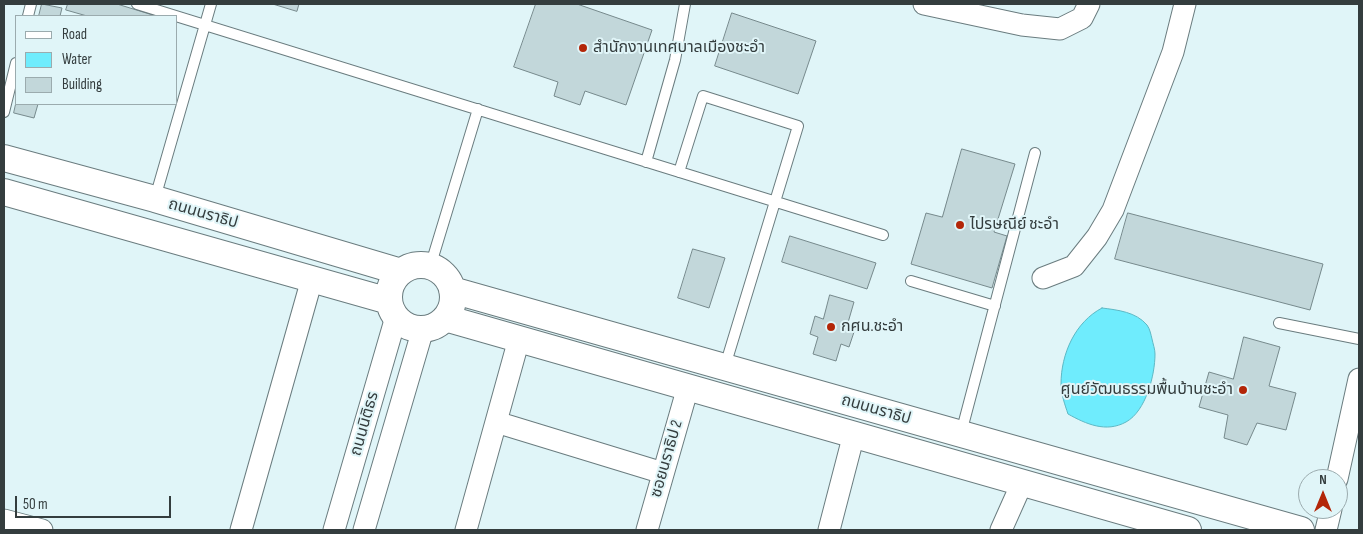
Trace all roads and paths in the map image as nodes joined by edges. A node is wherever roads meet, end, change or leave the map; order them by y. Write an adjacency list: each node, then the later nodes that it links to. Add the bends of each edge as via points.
1 (137, 4): 7 (lane)
2 (211, 4): 9 (lane)
3 (685, 4): 15 (lane, via 675,60)
4 (924, 4): 5 (street, via 1022,25 1060,29 1082,18)
5 (1088, 4)
6 (1186, 4): 24 (street, via 1173,52 1113,210 1074,266)
7 (172, 15)
8 (178, 17): 9 (lane)
9 (204, 25): 11 (lane); 18 (lane)
10 (15, 67): 12 (lane)
11 (478, 110): 15 (lane); 22 (lane)
12 (4, 112)
13 (1035, 153): 28 (lane)
14 (4, 158): 18 (street, ถนนนราธิป)
15 (646, 162): 16 (lane)
16 (679, 172): 19 (lane); 19 (lane, via 703,96 798,126)
17 (4, 192): 20 (street, ถนนนราธิป)
18 (155, 199): 20 (street); 23 (street, ถนนนราธิป)
19 (775, 202): 21 (lane); 34 (lane)
20 (144, 232): 25 (street, ถนนนราธิป)
21 (883, 235)
22 (430, 267): 23 (street, via 415,265); 27 (street, via 444,274)
23 (401, 272): 29 (street, via 391,284 388,294)
24 (1043, 278)
25 (312, 279): 29 (street, ถนนนราธิป); 49 (street)
26 (911, 281): 28 (lane)
27 (452, 290): 30 (street, via 452,305); 34 (street, ถนนนราธิป)
28 (995, 306): 41 (lane)
29 (392, 309): 30 (street, via 399,322 409,327); 50 (street, ถนนนิติธร)
30 (434, 323): 32 (street, ถนนนราธิป); 51 (street, ถนนนิติธร)
31 (1279, 324): 33 (lane)
32 (520, 339): 36 (street, ถนนนราธิป); 39 (street)
33 (1359, 339)
34 (724, 367): 37 (street); 38 (street, ถนนนราธิป)
35 (1359, 379): 43 (street)
36 (688, 387): 37 (street, ถนนนราธิป); 44 (street, ซอยนราธิป 2)
37 (716, 395): 40 (street, ถนนนราธิป)
38 (913, 420): 41 (street, ถนนนราธิป); 42 (street)
39 (496, 422): 44 (street); 52 (street)
40 (854, 434): 42 (street, ถนนนราธิป); 54 (street)
41 (961, 434): 56 (street, ถนนนราธิป)
42 (905, 449): 45 (street, ถนนนราธิป)
43 (1340, 469)
44 (663, 473): 53 (street, ซอยนราธิป 2)
45 (1022, 483): 47 (street, ถนนนราธิป); 55 (street)
46 (4, 520): 48 (street)
47 (1176, 529)
48 (42, 530)
49 (241, 530)
50 (334, 530)
51 (364, 530)
52 (466, 530)
53 (646, 530)
54 (829, 530)
55 (1001, 530)
56 (1301, 530)

